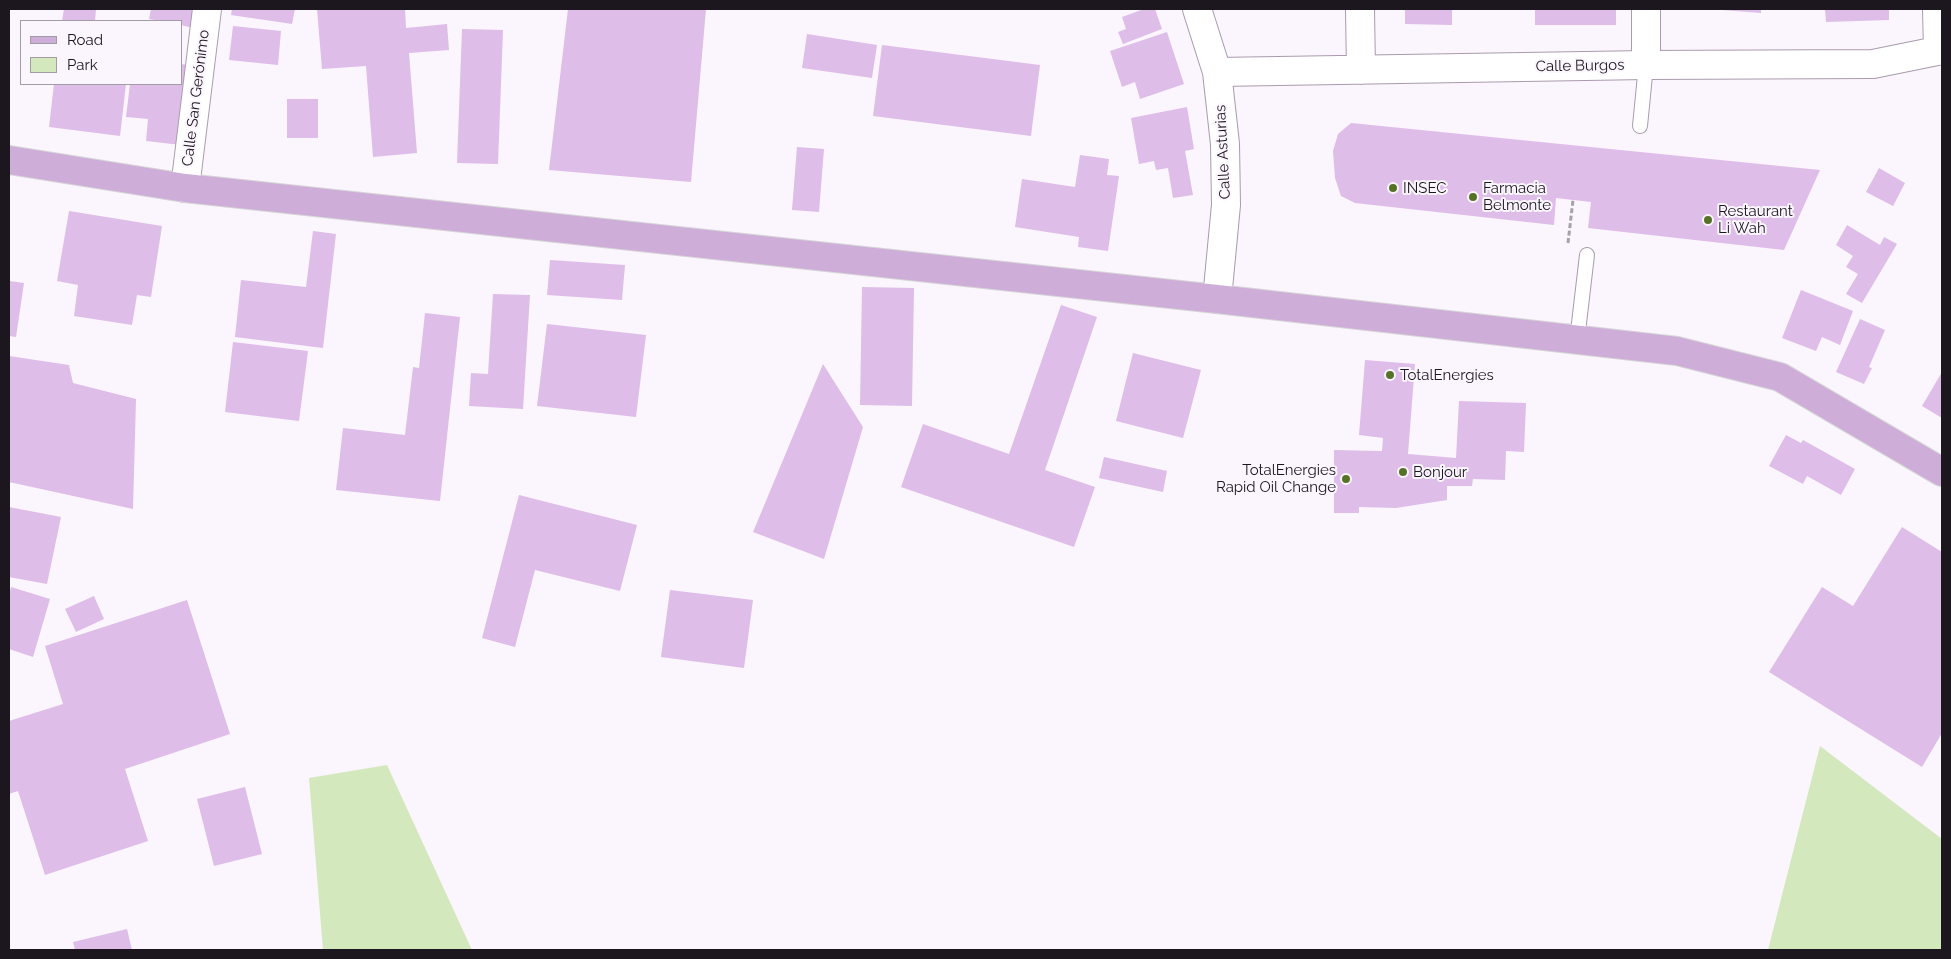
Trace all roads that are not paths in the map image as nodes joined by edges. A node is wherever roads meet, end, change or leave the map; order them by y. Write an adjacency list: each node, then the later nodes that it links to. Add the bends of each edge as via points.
1 (207, 9): 12 (street, Calle San Gerónimo)
2 (1197, 9): 9 (street, Calle Asturias)
3 (1360, 9): 8 (street)
4 (1646, 9): 7 (street)
5 (1937, 9): 6 (street)
6 (1940, 51): 7 (street, Calle Burgos, via 1873,64)
7 (1646, 65): 8 (street, Calle Burgos); 10 (lane)
8 (1361, 70): 9 (street, Calle Burgos)
9 (1217, 72): 14 (street, Calle Asturias, via 1225,144 1226,205)
10 (1640, 126)
11 (9, 160): 12 (main road)
12 (185, 188): 14 (main road)
13 (1588, 256): 15 (lane)
14 (1217, 299): 15 (main road)
15 (1577, 340): 16 (main road, via 1677,351 1780,377)
16 (1942, 472)

